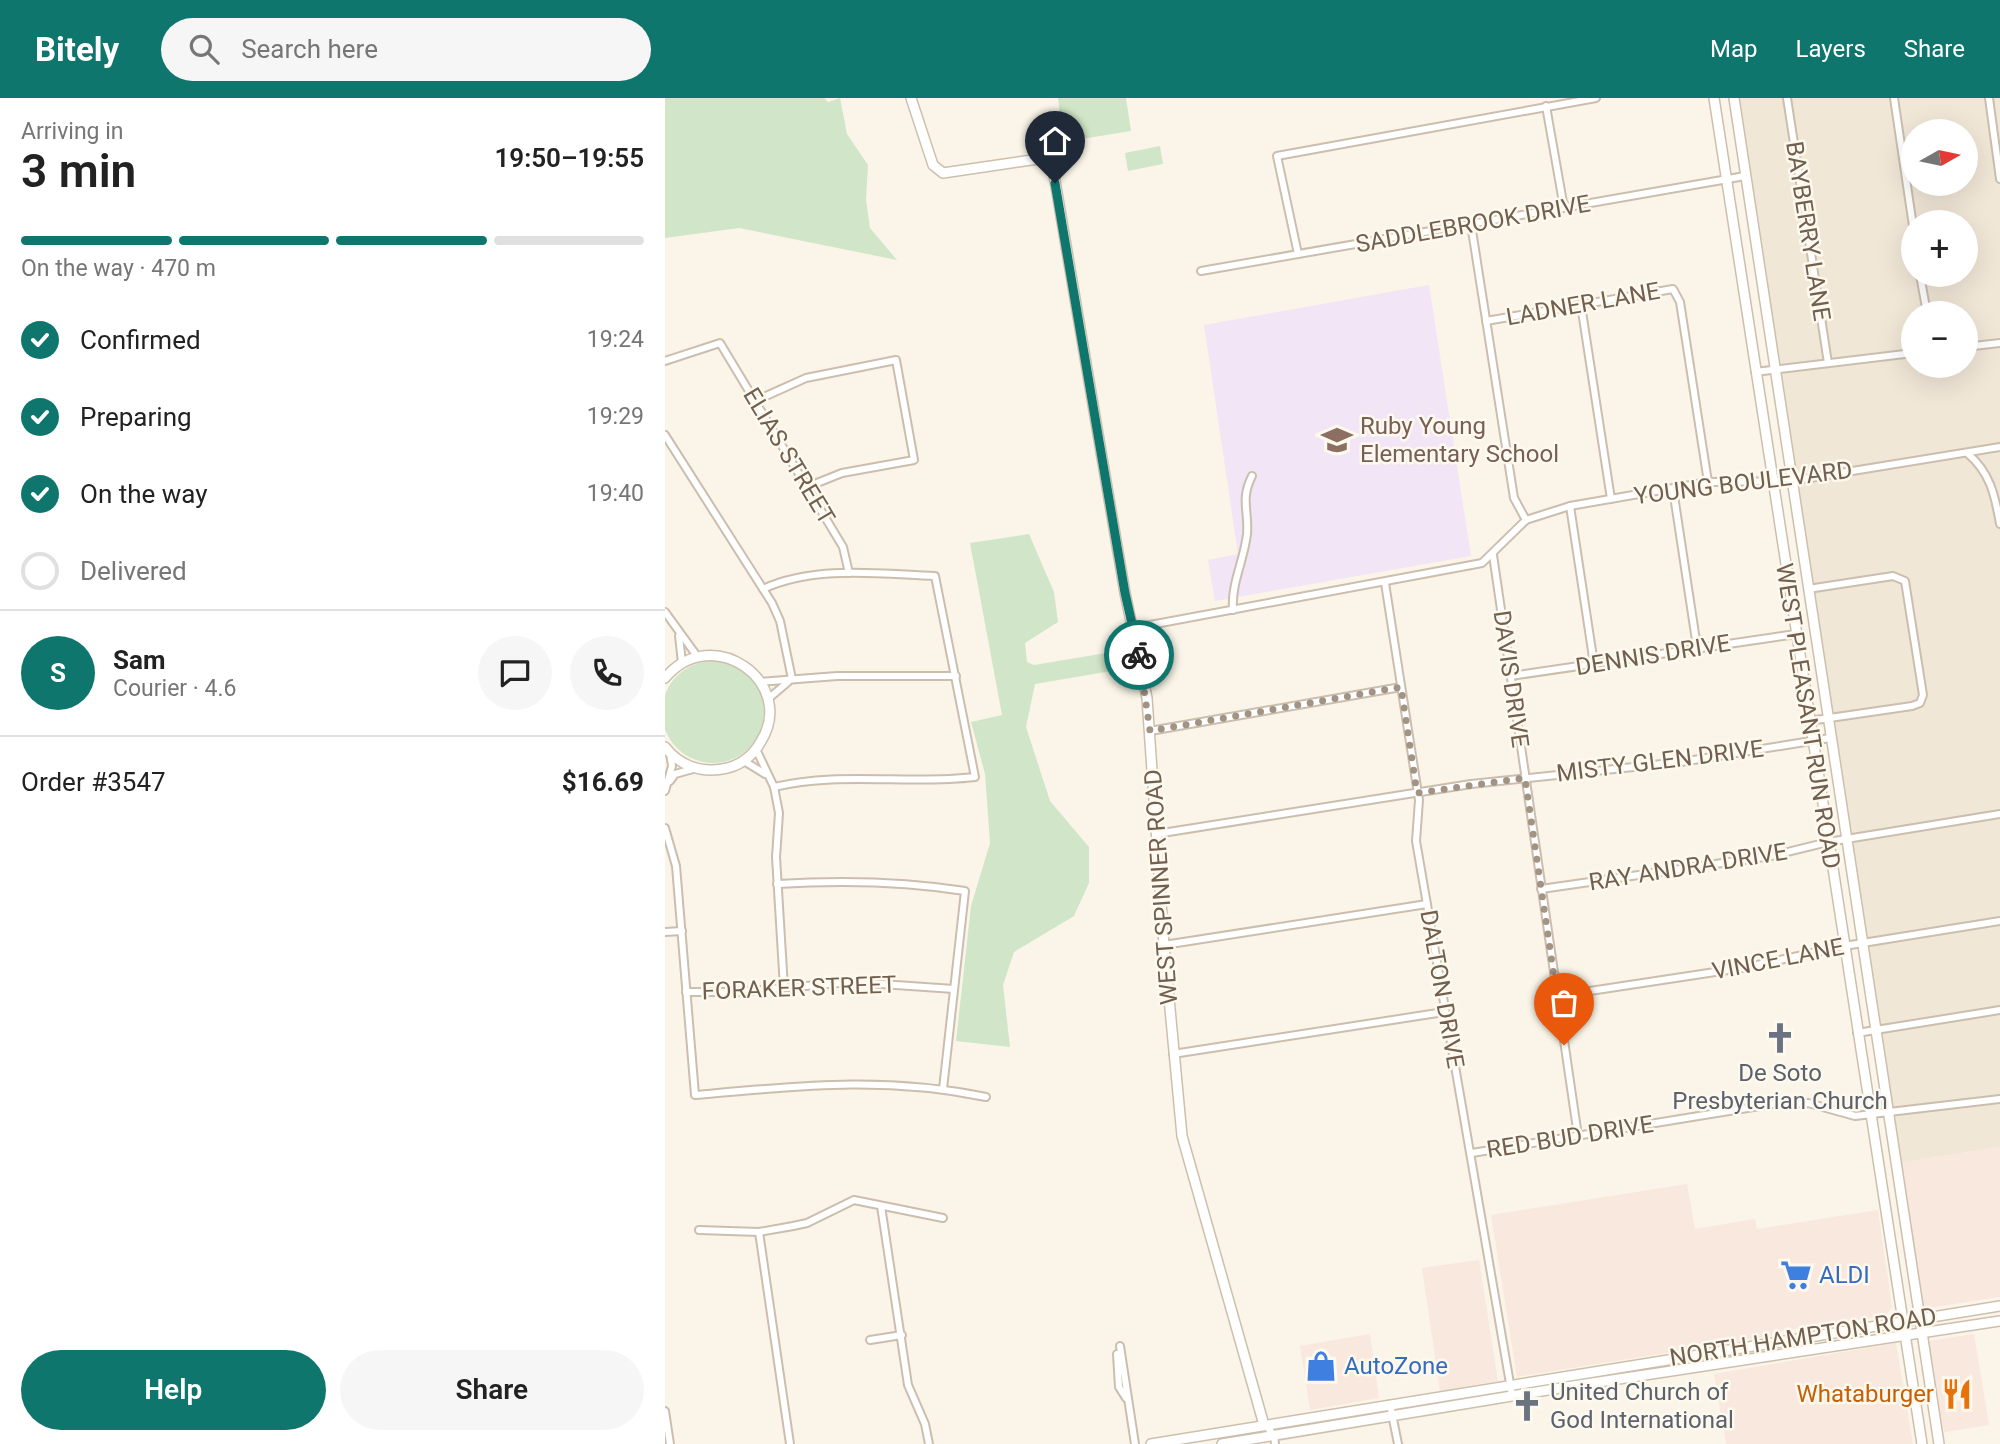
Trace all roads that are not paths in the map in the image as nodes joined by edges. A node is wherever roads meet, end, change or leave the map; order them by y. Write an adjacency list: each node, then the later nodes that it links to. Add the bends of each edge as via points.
1 (911, 98): 47 (main road, WEST SPINNER ROAD, via 933,165 943,173 1047,158 1052,163)
2 (1596, 98): 8 (street)
3 (1714, 98): 10 (main road, WEST PLEASANT RUN ROAD)
4 (1734, 98): 9 (main road, WEST PLEASANT RUN ROAD)
5 (1787, 98): 23 (street, BAYBERRY LANE)
6 (1894, 98): 13 (street)
7 (1989, 98): 11 (street)
8 (1546, 107): 12 (street); 15 (street, via 1277,156)
9 (1745, 176): 10 (street, SADDLEBROOK DRIVE); 24 (main road, WEST PLEASANT RUN ROAD)
10 (1726, 179): 12 (street, SADDLEBROOK DRIVE); 25 (main road, WEST PLEASANT RUN ROAD)
11 (2000, 179)
12 (1565, 208): 14 (street, SADDLEBROOK DRIVE)
13 (1911, 210)
14 (1471, 224): 15 (street, SADDLEBROOK DRIVE); 18 (street)
15 (1297, 254): 16 (street, SADDLEBROOK DRIVE)
16 (1201, 271)
17 (1581, 305): 18 (street, LADNER LANE); 33 (street, LADNER LANE, via 1668,289 1678,295); 36 (street)
18 (1486, 321): 38 (street, via 1514,498)
19 (2000, 343): 20 (street)
20 (1978, 346)
21 (1901, 354): 23 (street)
22 (665, 361): 26 (street, ELIAS STREET, via 720,343)
23 (1828, 363): 24 (street)
24 (1775, 370): 25 (street); 32 (main road, WEST PLEASANT RUN ROAD)
25 (1755, 372): 31 (main road, WEST PLEASANT RUN ROAD)
26 (755, 401): 34 (street, ELIAS STREET); 34 (street, via 806,378 896,360 914,460 842,473)
27 (665, 435): 43 (street)
28 (2000, 447): 29 (street, YOUNG BOULEVARD)
29 (1966, 452): 32 (street, YOUNG BOULEVARD); 39 (street, via 1988,477)
30 (1252, 476): 45 (street, via 1243,494 1247,532 1232,591)
31 (1772, 481): 32 (street, YOUNG BOULEVARD); 33 (street, YOUNG BOULEVARD); 49 (main road, WEST PLEASANT RUN ROAD)
32 (1791, 481): 44 (main road, WEST PLEASANT RUN ROAD)
33 (1709, 482): 35 (street, YOUNG BOULEVARD)
34 (807, 487): 41 (street, ELIAS STREET, via 843,547)
35 (1673, 489): 36 (street, YOUNG BOULEVARD); 50 (street)
36 (1611, 499): 37 (street, YOUNG BOULEVARD)
37 (1570, 506): 38 (street, YOUNG BOULEVARD); 53 (street)
38 (1526, 520): 40 (street, YOUNG BOULEVARD)
39 (2000, 524)
40 (1493, 555): 42 (street, YOUNG BOULEVARD, via 1473,566); 55 (street, DAVIS DRIVE)
41 (849, 573): 43 (street, via 784,580); 54 (street, via 935,576)
42 (1385, 583): 45 (street, YOUNG BOULEVARD); 59 (street, DALTON DRIVE)
43 (763, 589): 57 (street, via 780,621)
44 (1808, 589): 61 (main road, WEST PLEASANT RUN ROAD); 61 (street, via 1893,576 1905,581 1908,590 1923,695 1920,703)
45 (1233, 610): 47 (street, YOUNG BOULEVARD)
46 (665, 612): 48 (street)
47 (1134, 628): 63 (main road, WEST SPINNER ROAD)
48 (679, 634): 51 (street); 52 (street)
49 (1795, 634): 50 (street, DENNIS DRIVE); 62 (main road, WEST PLEASANT RUN ROAD)
50 (1697, 648): 53 (street, DENNIS DRIVE)
51 (697, 656): 52 (main road); 58 (main road, via 719,655 739,662)
52 (682, 663): 56 (main road)
53 (1594, 664): 55 (street, DENNIS DRIVE)
54 (956, 676): 57 (street); 73 (street, via 975,777 936,782 808,780)
55 (1511, 676): 71 (street, DAVIS DRIVE)
56 (665, 678)
57 (792, 679): 58 (street); 60 (street)
58 (760, 682): 60 (main road)
59 (1401, 687): 63 (street); 75 (street, DALTON DRIVE)
60 (768, 699): 66 (main road, via 768,726)
61 (1828, 718): 62 (street); 64 (main road, WEST PLEASANT RUN ROAD)
62 (1809, 721): 65 (main road, WEST PLEASANT RUN ROAD)
63 (1150, 731): 78 (main road, WEST SPINNER ROAD)
64 (1831, 738): 65 (street, MISTY GLEN DRIVE); 79 (main road, WEST PLEASANT RUN ROAD)
65 (1812, 741): 71 (street, MISTY GLEN DRIVE, via 1681,762); 80 (main road, WEST PLEASANT RUN ROAD)
66 (756, 749): 68 (main road); 70 (street)
67 (667, 750): 69 (main road); 72 (street, via 672,766)
68 (744, 761): 69 (main road, via 729,768); 70 (street)
69 (697, 769): 72 (street, via 676,773)
70 (767, 775): 73 (street)
71 (1525, 778): 75 (street, MISTY GLEN DRIVE); 82 (street, DAVIS DRIVE)
72 (669, 782): 74 (street)
73 (774, 788): 81 (street, via 779,813 775,832)
74 (665, 791)
75 (1417, 793): 78 (street, MISTY GLEN DRIVE); 83 (street, DALTON DRIVE, via 1416,841)
76 (2000, 814): 79 (street, RAY ANDRA DRIVE)
77 (665, 828): 85 (street, via 676,866)
78 (1156, 834): 88 (main road, WEST SPINNER ROAD)
79 (1846, 839): 80 (street, RAY ANDRA DRIVE); 87 (main road, WEST PLEASANT RUN ROAD)
80 (1828, 842): 82 (street, RAY ANDRA DRIVE, via 1771,856); 89 (main road, WEST PLEASANT RUN ROAD)
81 (778, 884): 90 (street); 91 (street, via 843,880 965,891)
82 (1541, 890): 93 (street, DAVIS DRIVE)
83 (1427, 904): 88 (street); 95 (street, DALTON DRIVE)
84 (2000, 921): 87 (street, VINCE LANE)
85 (681, 931): 86 (street); 92 (street)
86 (665, 932)
87 (1862, 943): 89 (street, VINCE LANE); 96 (main road, WEST PLEASANT RUN ROAD)
88 (1164, 944): 98 (main road, WEST SPINNER ROAD)
89 (1844, 946): 93 (street, VINCE LANE, via 1748,967); 97 (main road, WEST PLEASANT RUN ROAD)
90 (784, 988): 91 (street, FORAKER STREET, via 852,982); 92 (street, FORAKER STREET)
91 (954, 989): 99 (street)
92 (686, 992): 99 (street, via 695,1095 851,1082)
93 (1556, 996): 104 (street, DAVIS DRIVE)
94 (2000, 1010): 96 (street)
95 (1444, 1012): 98 (street); 105 (street, DALTON DRIVE)
96 (1875, 1031): 97 (street); 103 (main road, WEST PLEASANT RUN ROAD)
97 (1857, 1033): 102 (main road, WEST PLEASANT RUN ROAD)
98 (1173, 1054): 130 (main road, WEST SPINNER ROAD, via 1182,1136)
99 (943, 1088): 100 (street)
100 (986, 1097)
101 (2000, 1098): 103 (street, RED BUD DRIVE)
102 (1870, 1115): 103 (street, RED BUD DRIVE); 104 (street, RED BUD DRIVE, via 1854,1116 1808,1103 1772,1104); 112 (main road, WEST PLEASANT RUN ROAD)
103 (1887, 1115): 111 (main road, WEST PLEASANT RUN ROAD)
104 (1578, 1136): 105 (street, RED BUD DRIVE)
105 (1472, 1153): 123 (street, DALTON DRIVE)
106 (881, 1206): 107 (street); 109 (street, via 854,1200 807,1223); 116 (street)
107 (943, 1218)
108 (699, 1230): 109 (street)
109 (759, 1231): 133 (street)
110 (2000, 1306): 111 (main road, NORTH HAMPTON ROAD)
111 (1918, 1318): 112 (main road, NORTH HAMPTON ROAD); 115 (main road, WEST PLEASANT RUN ROAD)
112 (1902, 1321): 114 (main road, WEST PLEASANT RUN ROAD); 117 (main road, NORTH HAMPTON ROAD)
113 (2000, 1321): 115 (main road, NORTH HAMPTON ROAD)
114 (1904, 1333): 115 (main road, NORTH HAMPTON ROAD); 120 (main road, NORTH HAMPTON ROAD); 129 (main road, WEST PLEASANT RUN ROAD)
115 (1921, 1333): 128 (main road, WEST PLEASANT RUN ROAD)
116 (902, 1335): 118 (street); 134 (street, via 908,1385 926,1424)
117 (1811, 1335): 120 (main road); 121 (main road, NORTH HAMPTON ROAD)
118 (870, 1340)
119 (1119, 1347): 135 (street, via 1119,1387 1126,1398)
120 (1813, 1348): 122 (main road, NORTH HAMPTON ROAD)
121 (1712, 1351): 122 (main road); 123 (main road, NORTH HAMPTON ROAD)
122 (1714, 1363): 124 (main road, NORTH HAMPTON ROAD)
123 (1510, 1383): 124 (street, DALTON DRIVE); 125 (main road, NORTH HAMPTON ROAD)
124 (1512, 1395): 127 (main road, NORTH HAMPTON ROAD)
125 (1390, 1404): 127 (street); 130 (main road, NORTH HAMPTON ROAD)
126 (665, 1411): 132 (street)
127 (1392, 1415): 131 (main road, NORTH HAMPTON ROAD); 138 (street)
128 (1935, 1418): 129 (main road); 140 (main road, WEST PLEASANT RUN ROAD)
129 (1918, 1421): 139 (main road, WEST PLEASANT RUN ROAD)
130 (1264, 1425): 131 (street); 136 (main road, NORTH HAMPTON ROAD)
131 (1275, 1440): 137 (main road, NORTH HAMPTON ROAD)
132 (670, 1444)
133 (790, 1444)
134 (929, 1444)
135 (1135, 1444)
136 (1154, 1444)
137 (1222, 1444)
138 (1398, 1444)
139 (1922, 1444)
140 (1939, 1444)

